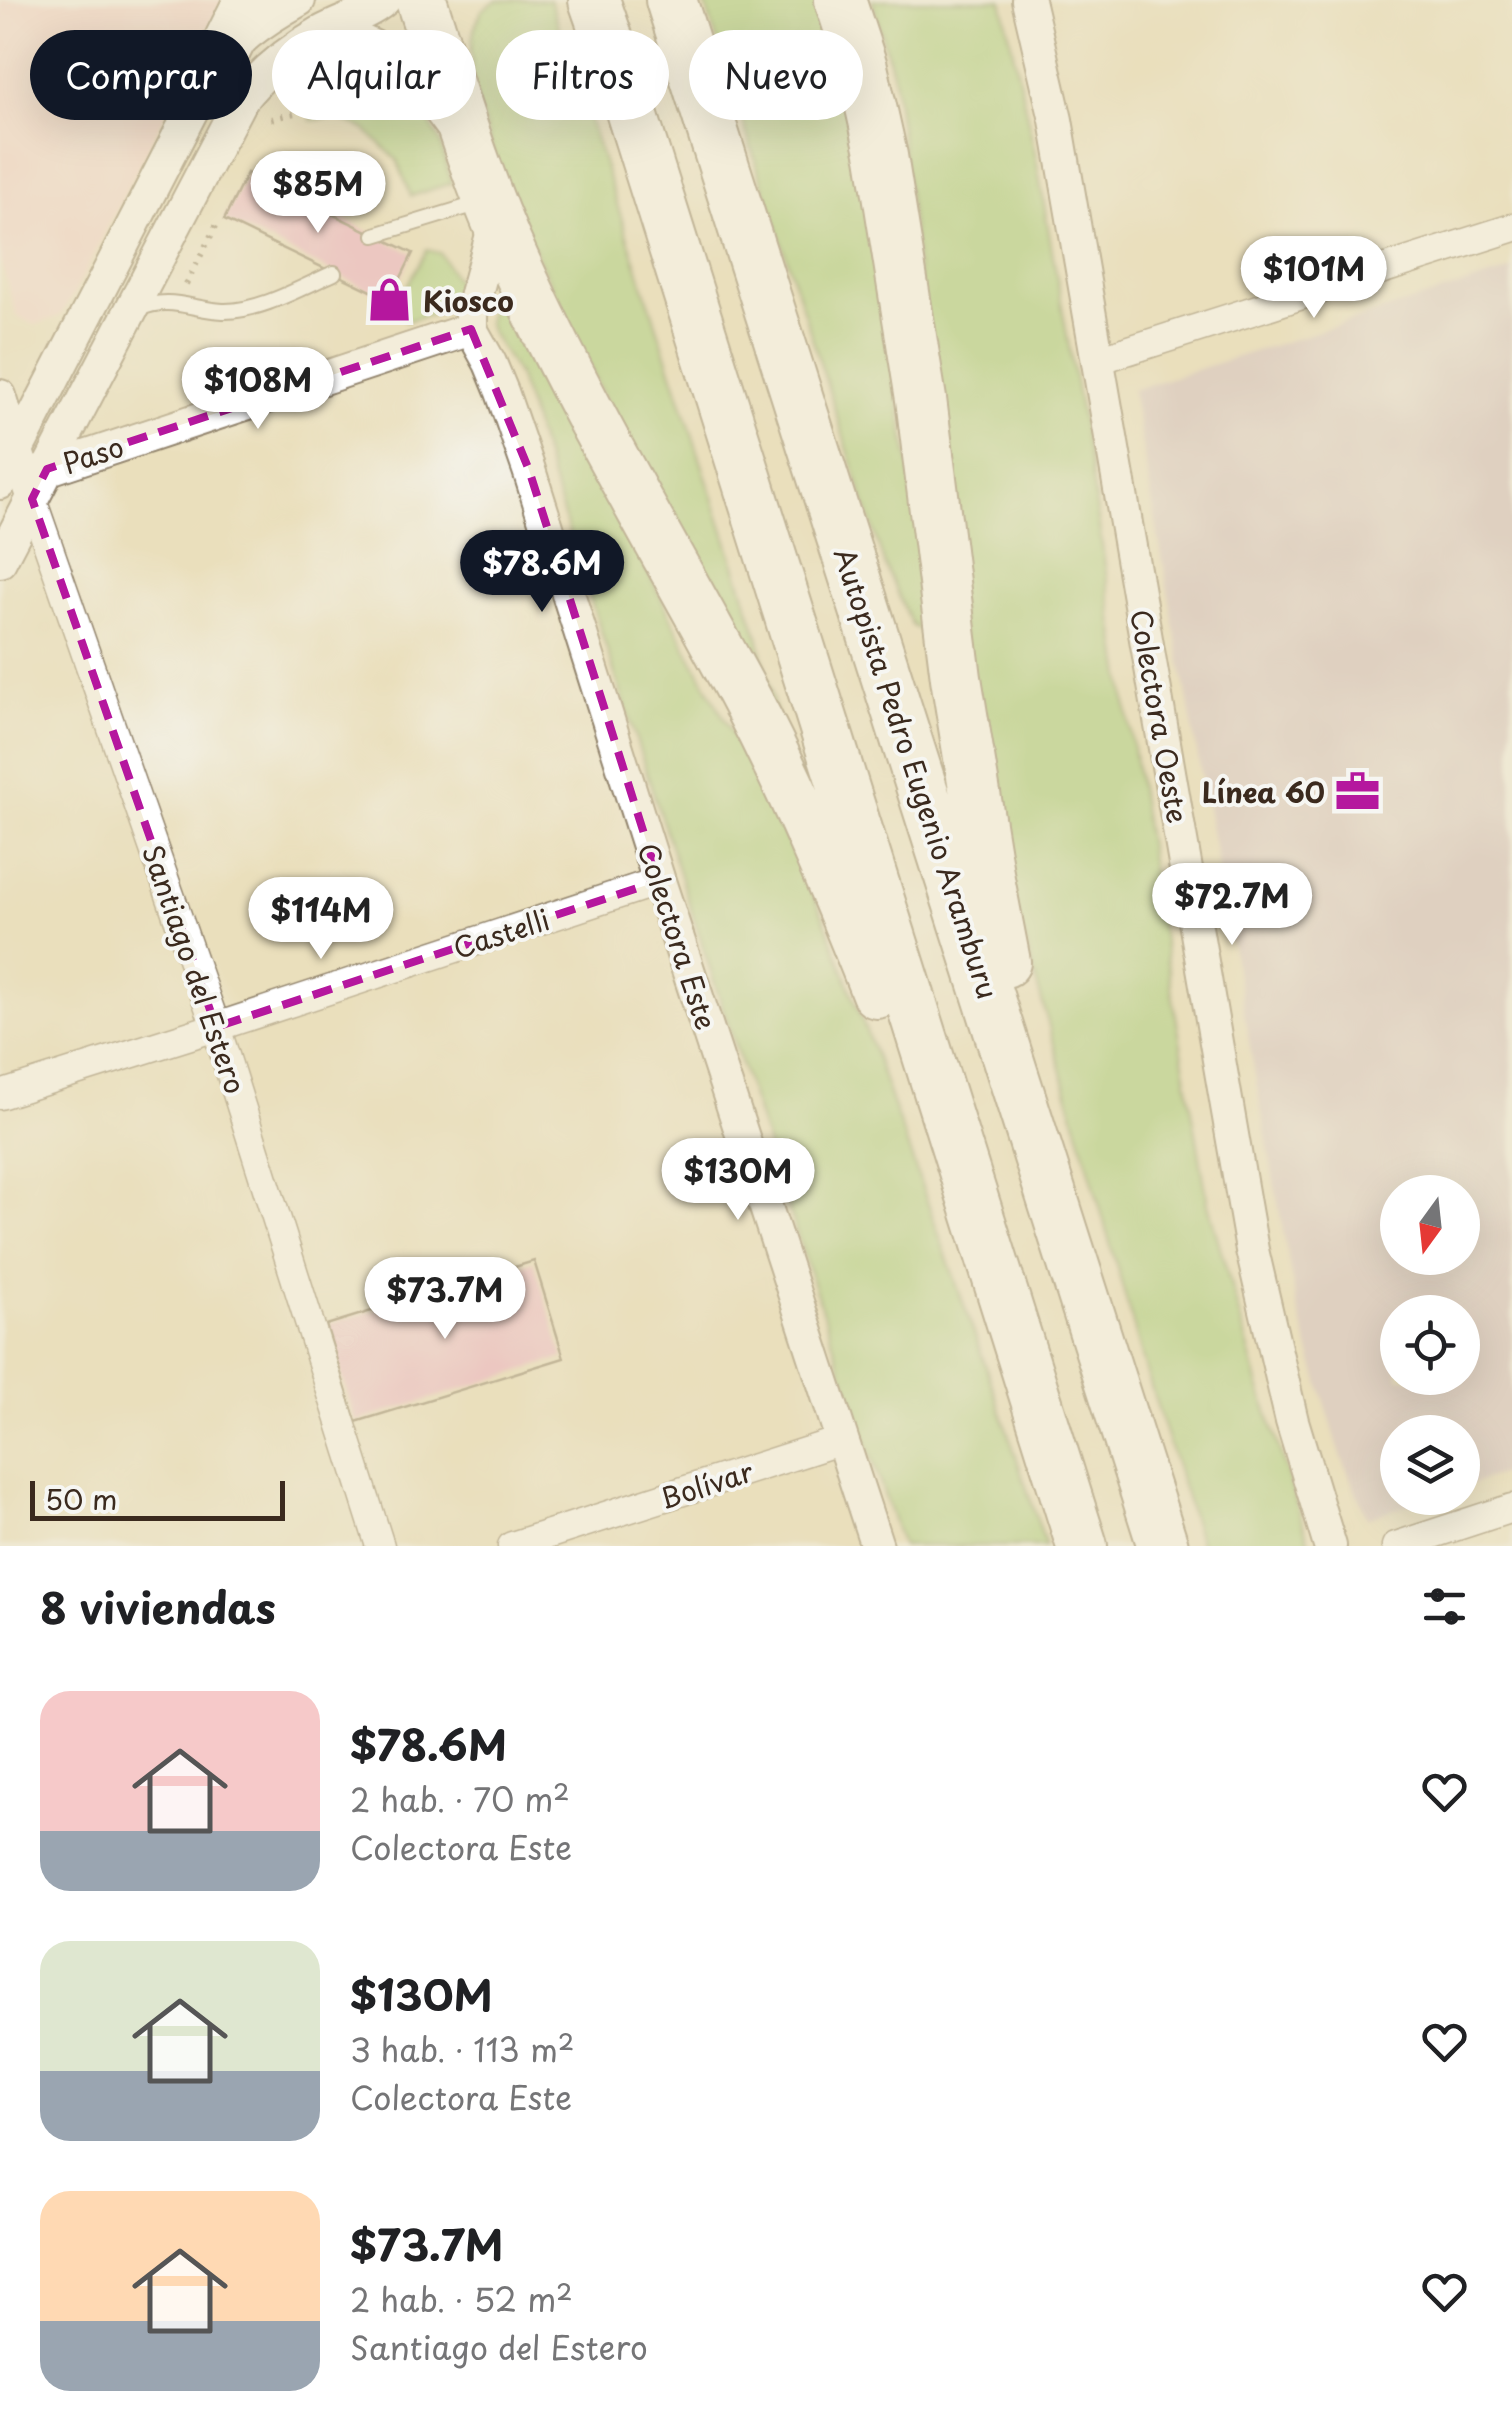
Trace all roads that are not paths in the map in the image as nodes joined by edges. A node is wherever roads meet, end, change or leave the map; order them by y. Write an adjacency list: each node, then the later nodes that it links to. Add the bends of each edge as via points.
1 (250, 0): 9 (highway)
2 (299, 0): 11 (street)
3 (384, 0): 10 (street)
4 (421, 0): 15 (highway)
5 (594, 0): 30 (highway)
6 (840, 0): 29 (highway, via 882,156 988,879)
7 (1028, 0): 22 (street, Colectora Oeste)
8 (678, 21): 29 (highway, Autopista Pedro Eugenio Aramburu)
9 (235, 30)
10 (327, 30)
11 (252, 31)
12 (272, 68): 20 (street, via 240,101)
13 (187, 120): 24 (street)
14 (446, 120): 15 (street)
15 (468, 149): 16 (highway)
16 (492, 210): 18 (lane); 21 (street); 30 (highway, via 585,407 749,706 822,858)
17 (1512, 228): 22 (street)
18 (375, 235)
19 (334, 273): 20 (lane, via 261,305 224,312 158,302)
20 (126, 317): 24 (street)
21 (471, 329): 24 (street, Paso); 26 (street, Colectora Este, via 523,454)
22 (1098, 360): 38 (street, Colectora Oeste, via 1252,1250 1292,1422)
23 (0, 396): 24 (street, Santiago del Estero)
24 (20, 477): 25 (street); 27 (street, Santiago del Estero)
25 (0, 561)
26 (659, 881): 27 (street, Castelli); 31 (street, Colectora Este)
27 (216, 1027): 28 (street, Castelli); 33 (street, Santiago del Estero)
28 (0, 1095)
29 (1054, 1207): 37 (highway, Autopista Pedro Eugenio Aramburu)
30 (1018, 1344): 36 (highway)
31 (842, 1440): 34 (street, Bolívar); 35 (street, Colectora Este)
32 (1512, 1508): 39 (street)
33 (380, 1546)
34 (512, 1546)
35 (877, 1546)
36 (1082, 1546)
37 (1162, 1546)
38 (1330, 1546)
39 (1396, 1546)

